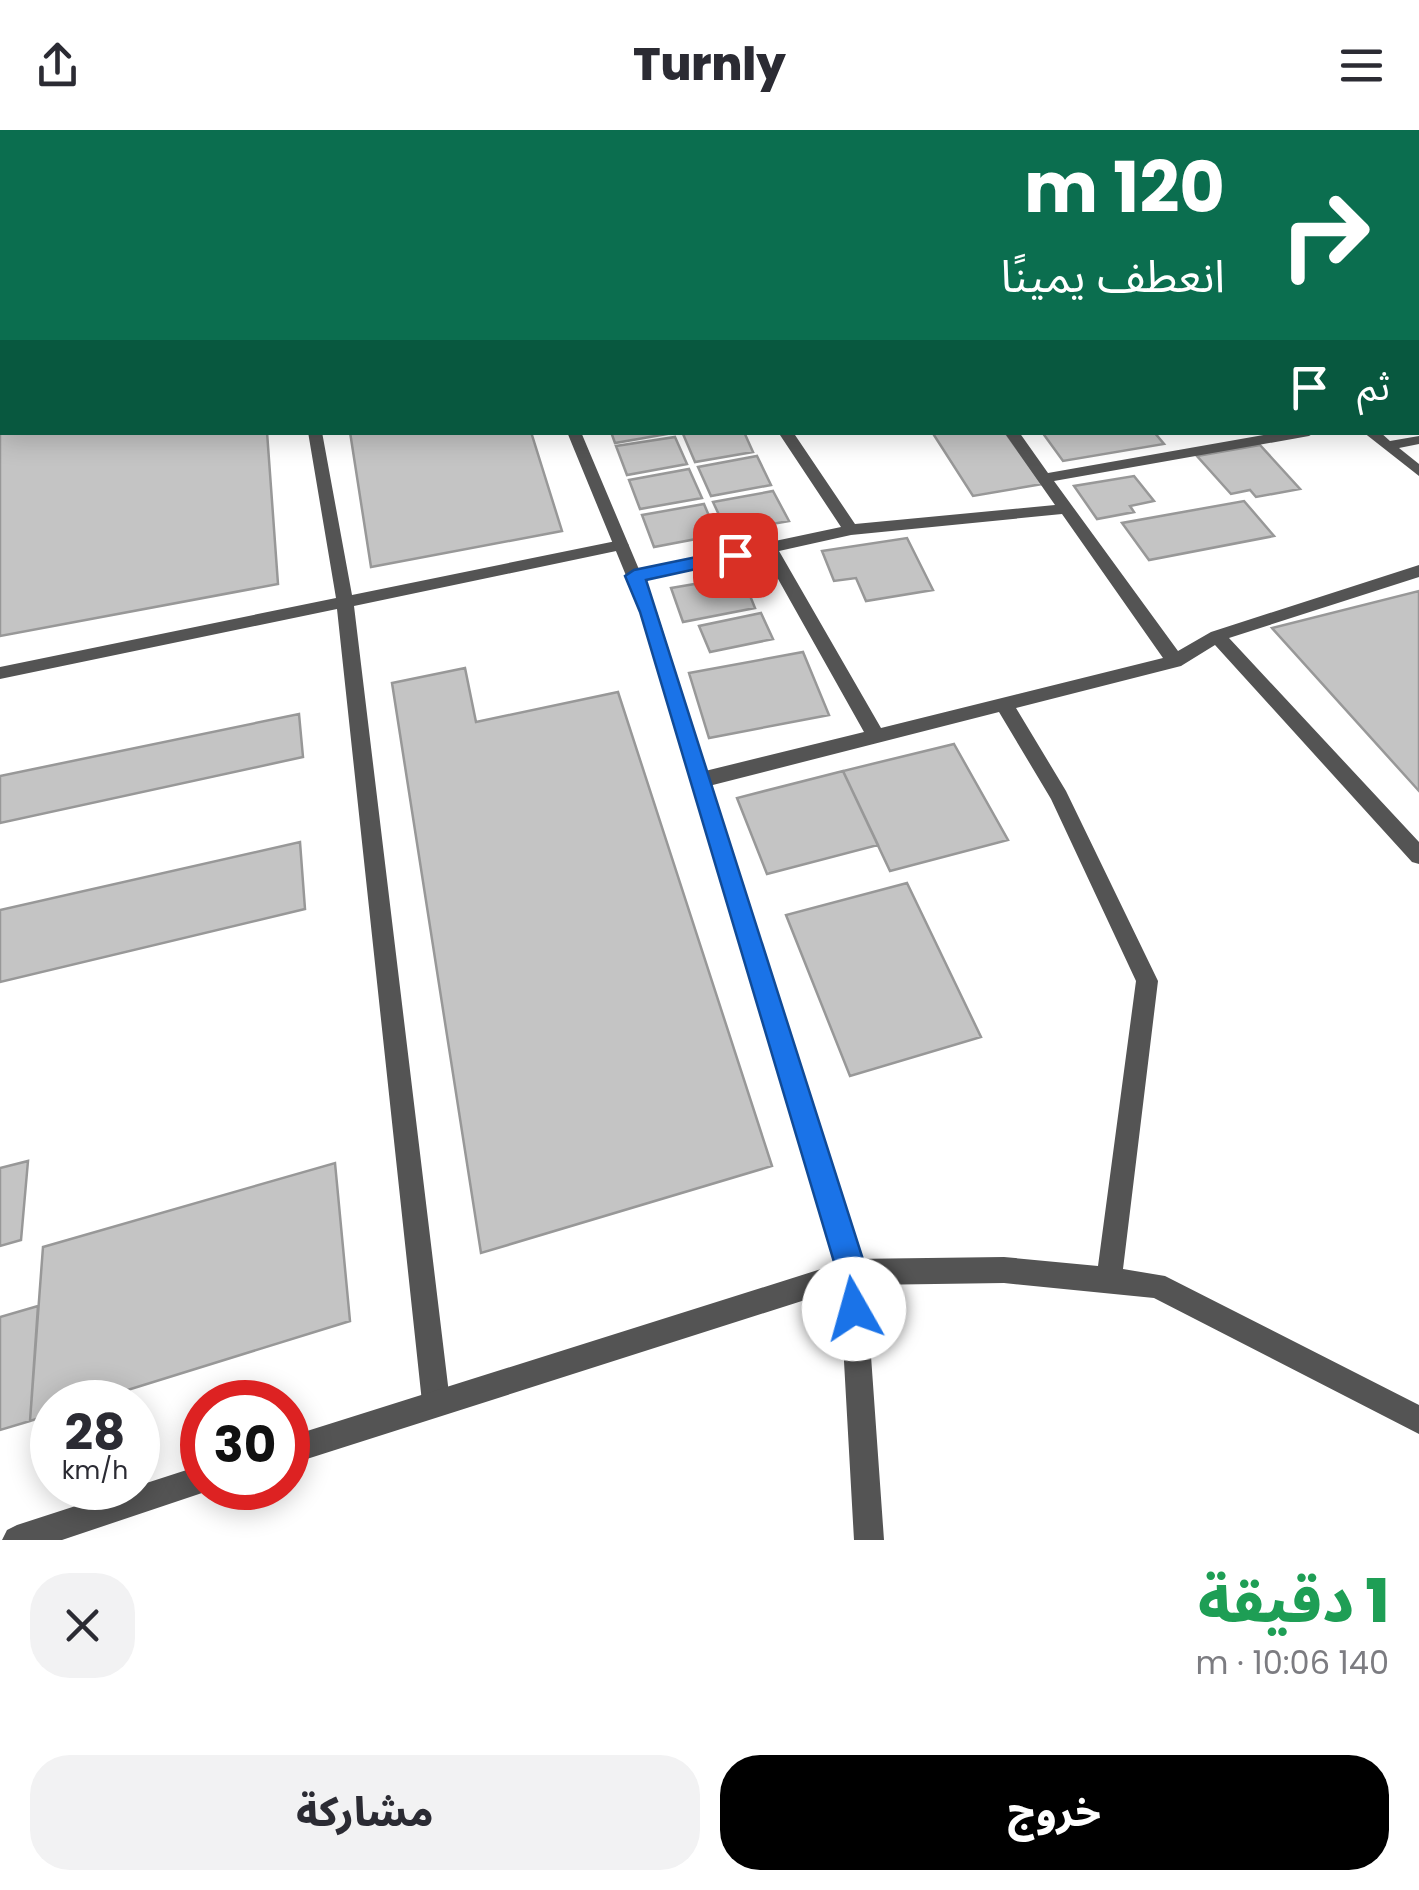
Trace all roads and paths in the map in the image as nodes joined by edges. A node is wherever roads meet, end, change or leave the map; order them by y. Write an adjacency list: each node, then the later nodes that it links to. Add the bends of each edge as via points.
1 (316, 435): 17 (street)
2 (575, 435): 13 (street)
3 (787, 435): 12 (street)
4 (1013, 435): 10 (street)
5 (1292, 435): 10 (street)
6 (1374, 435): 8 (street)
7 (1419, 440): 8 (street)
8 (1387, 446): 9 (street)
9 (1419, 471)
10 (1046, 478): 11 (street)
11 (1064, 509): 12 (street); 19 (street)
12 (850, 530): 14 (street)
13 (621, 545): 16 (street); 17 (street)
14 (769, 548): 16 (street); 22 (street)
15 (1419, 572): 18 (street)
16 (634, 576): 23 (street)
17 (345, 602): 20 (street); 27 (street)
18 (1217, 636): 19 (street); 24 (street)
19 (1175, 661): 21 (street)
20 (0, 673)
21 (1004, 704): 22 (street); 26 (street, via 1059,796 1147,981)
22 (876, 736): 23 (street)
23 (701, 780): 25 (street)
24 (1419, 856)
25 (852, 1272): 26 (street, via 1004,1270); 27 (street); 32 (street)
26 (1109, 1281): 28 (street, via 1156,1285)
27 (436, 1402): 29 (street)
28 (1419, 1420)
29 (310, 1444)
30 (180, 1486): 31 (street)
31 (16, 1540)
32 (868, 1540)

